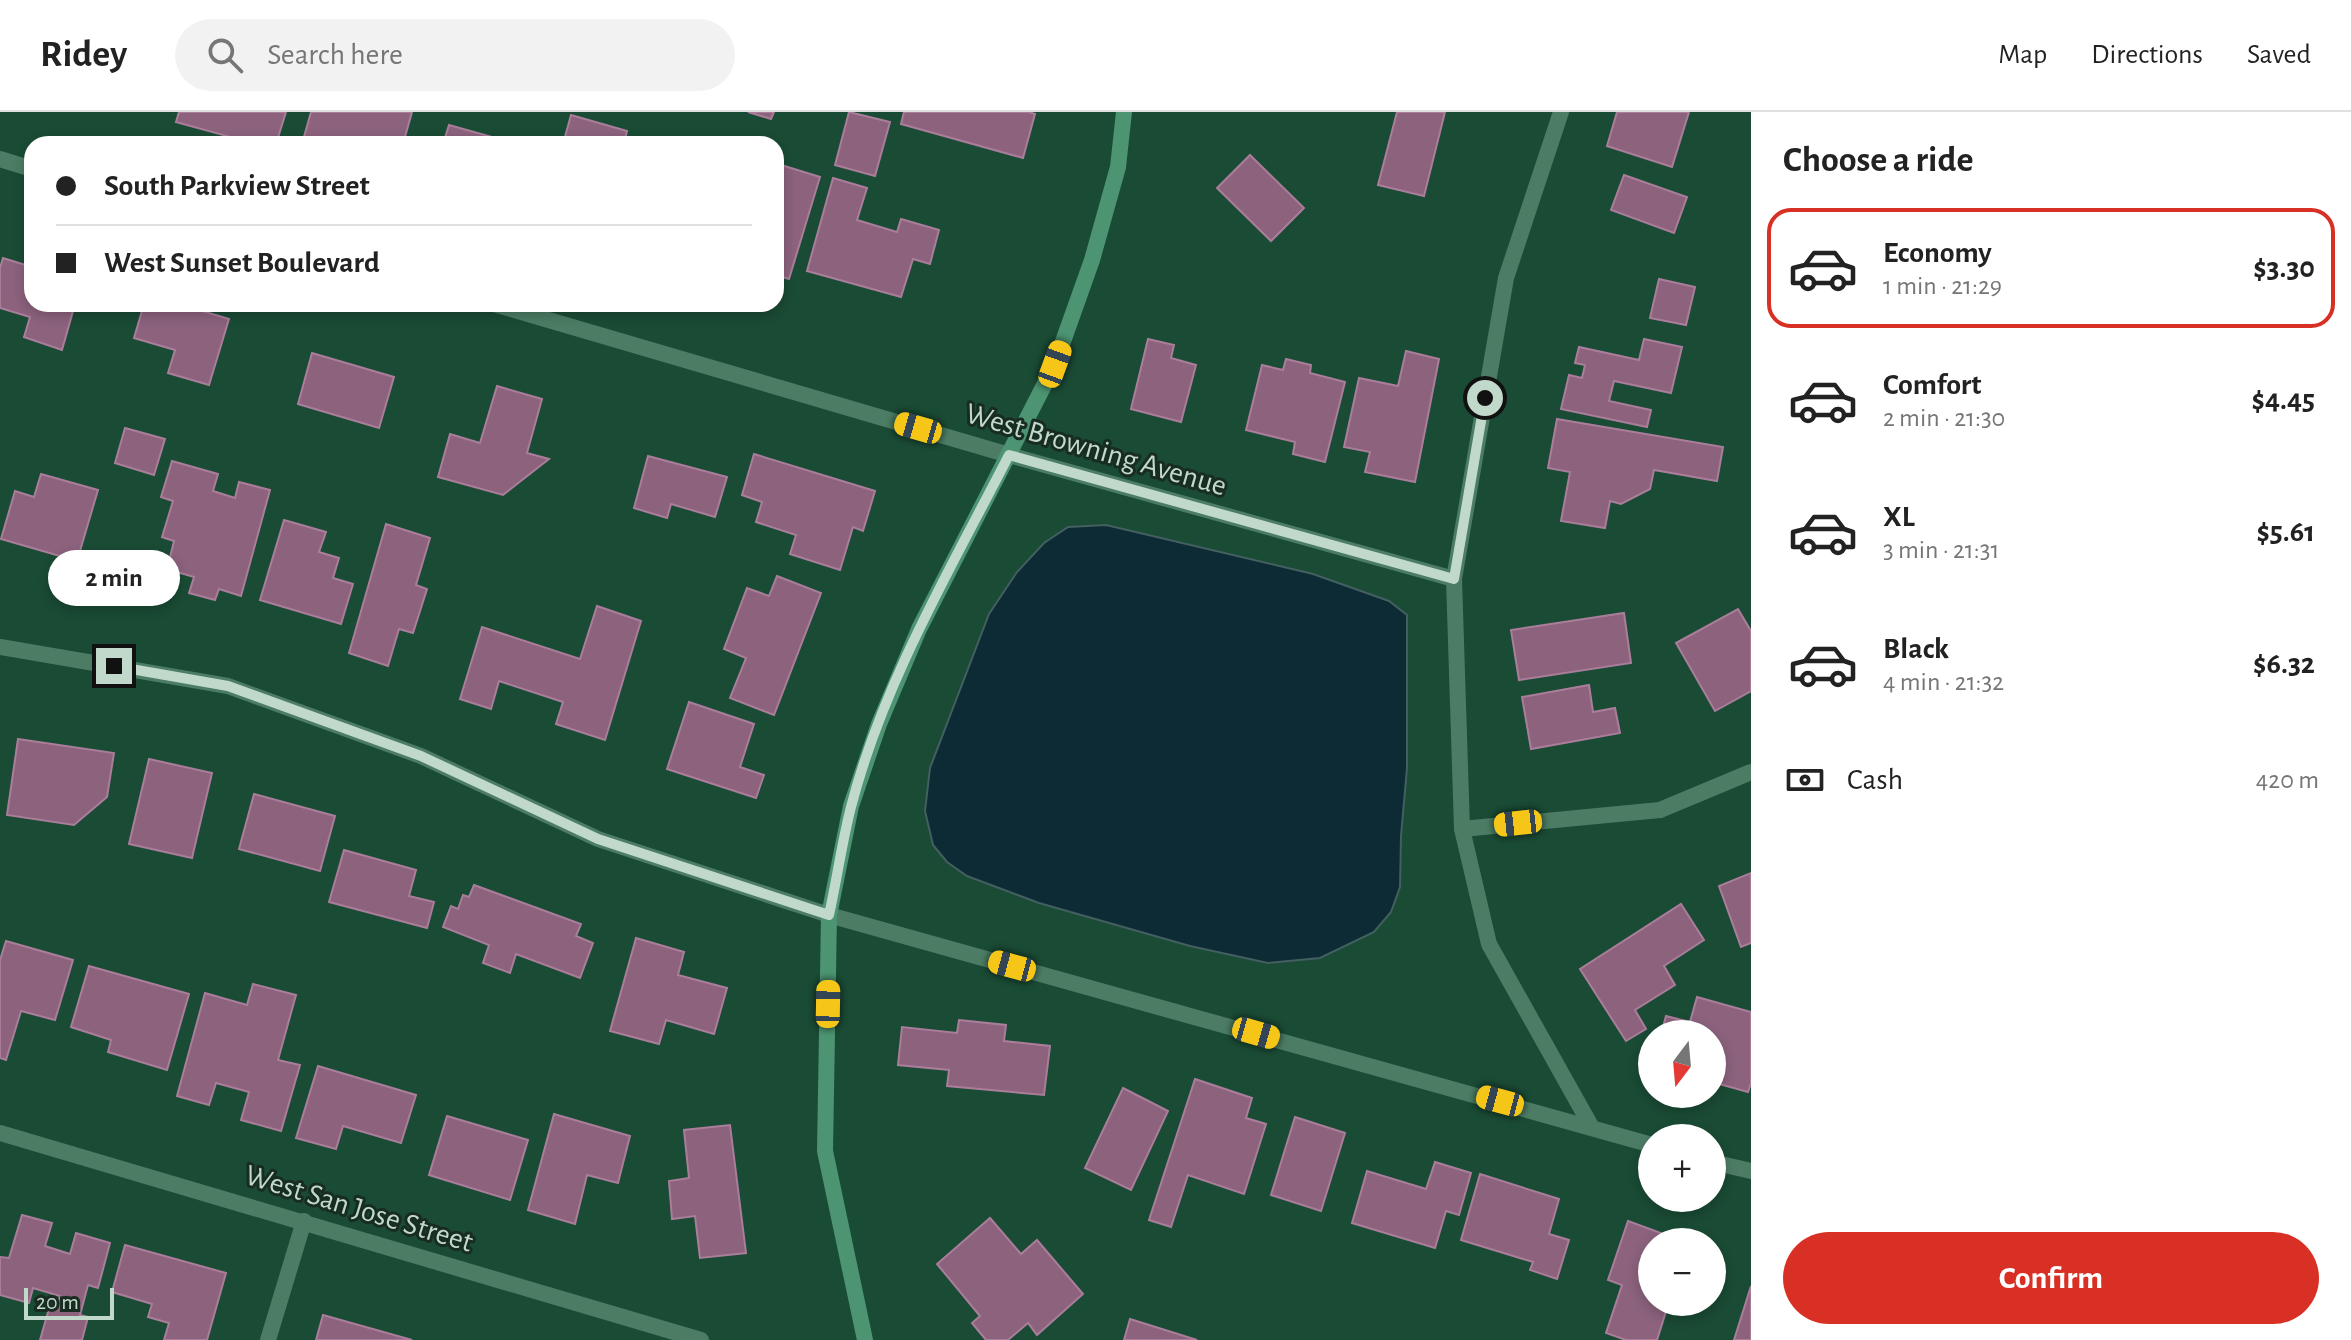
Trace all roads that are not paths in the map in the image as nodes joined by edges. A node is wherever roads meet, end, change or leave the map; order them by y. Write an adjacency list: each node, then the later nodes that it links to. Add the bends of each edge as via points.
1 (1124, 112): 6 (street, via 1118,167 1092,260 1055,364)
2 (1561, 112): 7 (street, via 1506,278)
3 (0, 159): 4 (street)
4 (24, 166)
5 (521, 312): 6 (street, West Browning Avenue)
6 (1009, 455): 7 (street, West Browning Avenue); 11 (street, via 919,629 879,724 851,806)
7 (1454, 579): 10 (street)
8 (0, 647): 11 (street, via 228,686 421,756 598,839)
9 (1751, 772): 10 (street, via 1660,810)
10 (1462, 829): 12 (street, via 1489,944)
11 (829, 915): 12 (street); 20 (street, via 825,1151)
12 (1591, 1126): 14 (street)
13 (0, 1133): 17 (street, West San Jose Street)
14 (1638, 1141)
15 (1726, 1165): 16 (street)
16 (1751, 1171)
17 (304, 1221): 18 (street); 19 (street, West San Jose Street)
18 (268, 1340)
19 (701, 1340)
20 (865, 1340)

